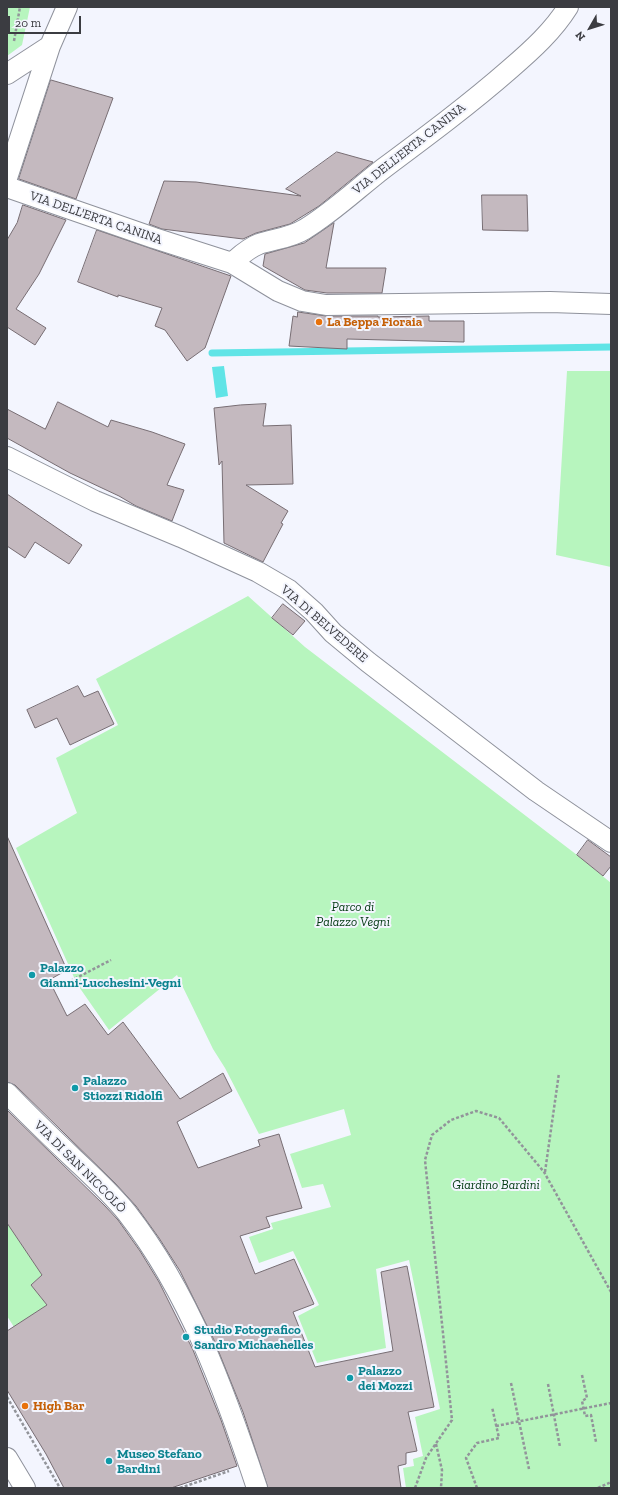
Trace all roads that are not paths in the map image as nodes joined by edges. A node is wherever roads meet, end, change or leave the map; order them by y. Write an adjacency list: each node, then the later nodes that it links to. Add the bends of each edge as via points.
1 (67, 7): 3 (street)
2 (568, 7): 7 (street, VIA DELL'ERTA CANINA, via 534,48 493,84 318,221 301,232 258,244)
3 (50, 46): 4 (street); 5 (street)
4 (7, 74)
5 (7, 178)
6 (7, 187): 7 (street, VIA DELL'ERTA CANINA)
7 (232, 263): 8 (street, VIA DELL'ERTA CANINA, via 278,291 302,301 326,305 550,302)
8 (611, 304)
9 (7, 457): 10 (street, VIA DI BELVEDERE, via 95,501 258,572 289,590 368,662 536,791)
10 (611, 842)
11 (7, 1093): 13 (street, VIA DI SAN NICCOLÒ, via 103,1186 127,1213 161,1263 210,1359 223,1391)
12 (7, 1458): 14 (street)
13 (252, 1487)
14 (25, 1488)

